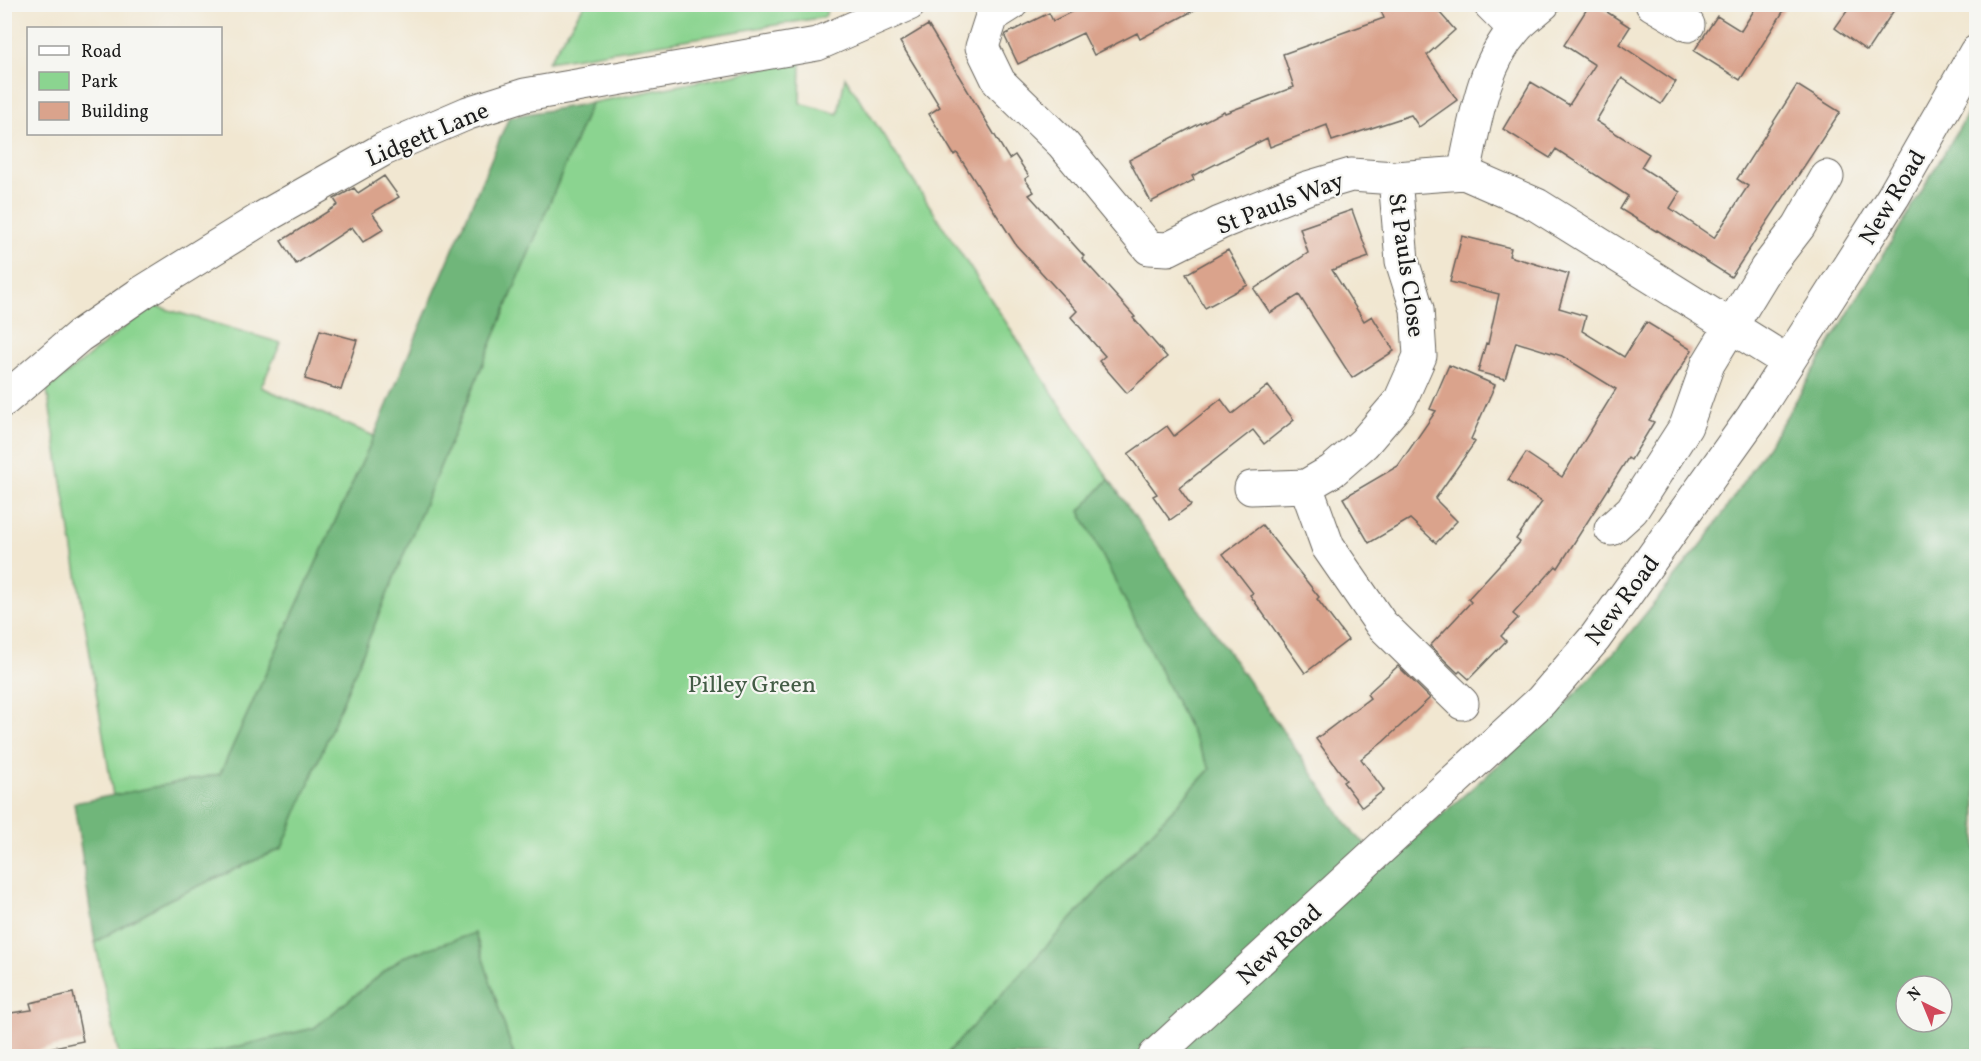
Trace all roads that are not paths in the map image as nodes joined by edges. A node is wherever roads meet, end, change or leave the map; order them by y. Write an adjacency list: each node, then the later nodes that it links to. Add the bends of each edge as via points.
1 (909, 4): 14 (street, Lidgett Lane, via 818,44 525,95 468,112 395,144 264,217 143,292 80,336)
2 (1011, 4): 11 (street, St Pauls Way, via 992,16 982,48 999,82 1063,144 1149,249 1168,249 1220,223 1351,175)
3 (1490, 4): 7 (street)
4 (1543, 4): 7 (street)
5 (1652, 4): 6 (street)
6 (1688, 25)
7 (1515, 29): 9 (street, via 1499,52 1484,86)
8 (1977, 52): 13 (street, New Road, via 1893,196)
9 (1464, 173): 11 (street, St Pauls Way); 12 (street, St Pauls Way, via 1537,205)
10 (1827, 177): 12 (street, via 1799,226 1766,269)
11 (1395, 178): 15 (street, St Pauls Close, via 1402,261 1417,309 1420,356 1400,401 1364,443 1332,471)
12 (1731, 326): 13 (street, St Pauls Way); 17 (street, via 1708,364 1686,426 1632,510)
13 (1788, 362): 19 (street, New Road, via 1676,528 1595,638 1541,701)
14 (4, 400)
15 (1306, 486): 16 (street, St Pauls Close); 18 (street, via 1328,548 1381,624)
16 (1251, 488)
17 (1611, 529)
18 (1462, 703)
19 (1155, 1056)

